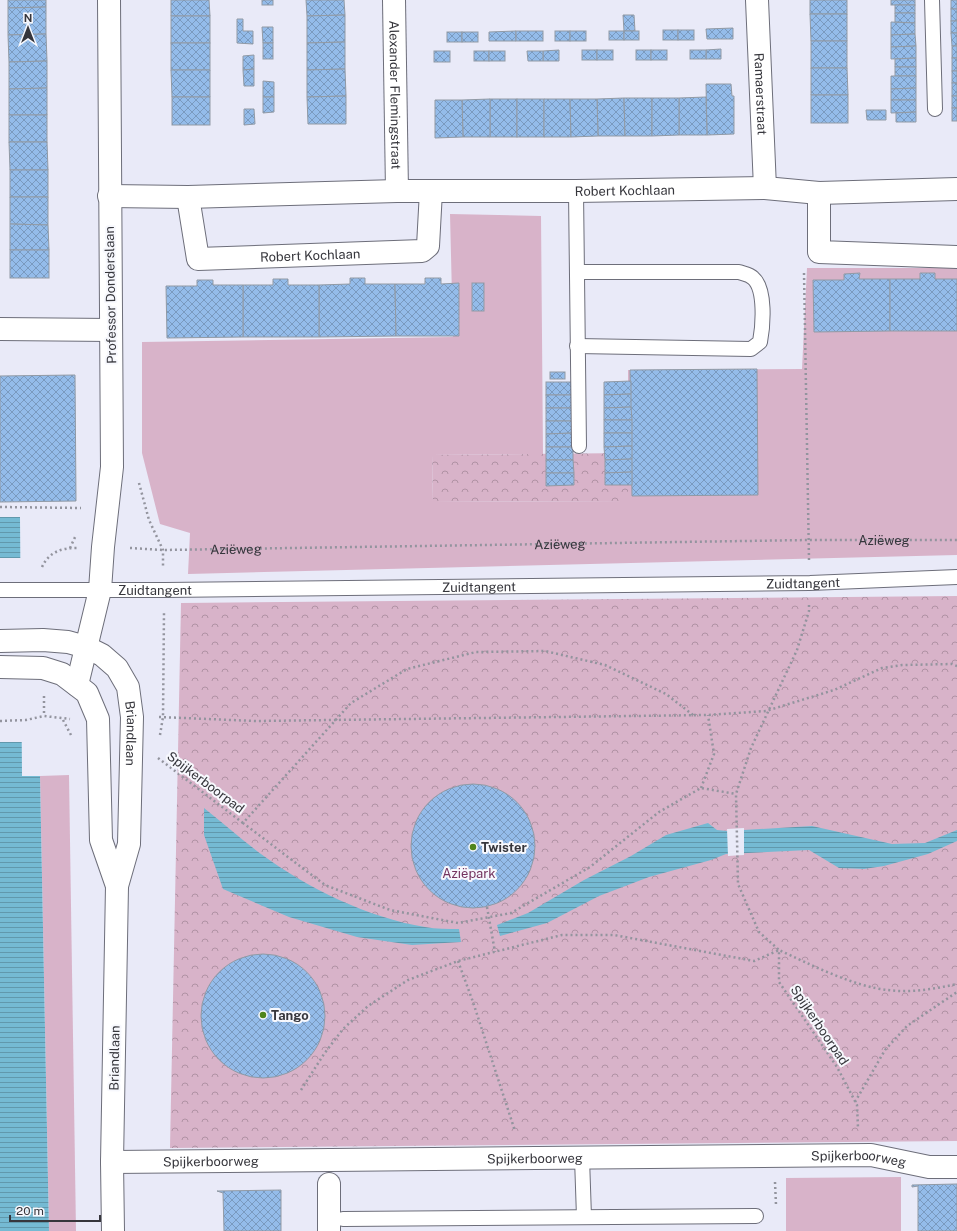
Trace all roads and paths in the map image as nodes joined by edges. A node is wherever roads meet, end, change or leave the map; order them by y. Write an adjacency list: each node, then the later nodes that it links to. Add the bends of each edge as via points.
1 (109, 0): 12 (street, Professor Donderslaan)
2 (394, 0): 8 (street, Alexander Flemingstraat)
3 (757, 0): 6 (street, Ramaerstraat)
4 (932, 0): 5 (lane)
5 (935, 109)
6 (765, 188): 10 (street, Robert Kochlaan); 11 (street, Robert Kochlaan)
7 (957, 189): 11 (street, Robert Kochlaan)
8 (397, 191): 9 (street, Robert Kochlaan); 13 (street, Robert Kochlaan)
9 (431, 191): 10 (street, Robert Kochlaan); 13 (street, Robert Kochlaan, via 428,246 422,251 198,259)
10 (576, 191): 16 (lane)
11 (819, 193): 14 (street)
12 (109, 196): 13 (street, Robert Kochlaan); 18 (street, Professor Donderslaan)
13 (188, 197)
14 (819, 252): 15 (street); 23 (path, via 803,253)
15 (957, 257)
16 (577, 272): 19 (lane); 19 (lane, via 739,272 754,278 760,286 762,296 760,342 751,349)
17 (0, 329): 18 (street)
18 (111, 330): 28 (street, Professor Donderslaan, via 112,467)
19 (577, 346): 20 (lane)
20 (579, 446)
21 (0, 508): 22 (path)
22 (88, 508)
23 (809, 540): 24 (path, Aziëweg); 26 (path); 29 (path, Aziëweg, via 162,550)
24 (957, 540)
25 (957, 578): 26 (lane, Zuidtangent)
26 (810, 582): 29 (lane, Zuidtangent); 37 (path, via 809,611 797,650)
27 (0, 590): 28 (lane, Zuidtangent)
28 (100, 590): 29 (lane, Zuidtangent); 31 (street)
29 (165, 590): 41 (path, via 163,718)
30 (0, 641): 31 (street, via 68,642)
31 (86, 647): 36 (street); 47 (street, Briandlaan, via 102,655 117,668 128,687 132,717 129,844)
32 (957, 662): 33 (path)
33 (952, 664): 34 (path); 37 (path, via 882,668 834,690)
34 (957, 666)
35 (0, 667): 36 (street, via 43,668 62,674)
36 (77, 685): 47 (street, Briandlaan, via 87,693 98,719 101,840)
37 (766, 712): 39 (path); 45 (path)
38 (693, 716): 39 (path); 41 (path); 41 (path, via 666,694 606,665 545,651 476,652 407,669 351,703)
39 (708, 716): 44 (path, via 714,754)
40 (26, 720): 42 (path)
41 (336, 720): 46 (path)
42 (0, 721)
43 (156, 757): 46 (path, Spijkerboorpad)
44 (701, 788): 45 (path); 49 (path, Spijkerboorpad, via 659,812 590,868 511,913)
45 (736, 794): 50 (path, via 738,884 759,932)
46 (243, 823): 49 (path, Spijkerboorpad, via 325,885 383,907 458,923)
47 (117, 886): 61 (street, Briandlaan)
48 (487, 907): 49 (path)
49 (489, 917): 51 (path)
50 (779, 950): 51 (path, via 754,961 614,935 562,935); 53 (path, via 866,985 887,990 924,991); 56 (path, Spijkerboorpad, via 779,982 837,1067)
51 (495, 952): 52 (path)
52 (458, 961): 55 (path, via 408,980 368,1006 343,1029); 59 (path)
53 (957, 984)
54 (957, 992): 56 (path, via 907,1026 885,1050)
55 (301, 1090)
56 (855, 1102): 57 (path, Spijkerboorpad)
57 (858, 1129)
58 (775, 1156): 60 (street, Spijkerboorweg); 62 (street, Spijkerboorweg, via 871,1156 929,1166); 64 (path)
59 (523, 1158): 60 (street, Spijkerboorweg); 61 (street, Spijkerboorweg)
60 (582, 1158): 66 (lane)
61 (112, 1162): 68 (street, Briandlaan)
62 (957, 1167)
63 (329, 1184): 67 (street)
64 (776, 1208)
65 (756, 1216): 66 (lane)
66 (584, 1217): 67 (lane)
67 (336, 1225)
68 (113, 1231)

